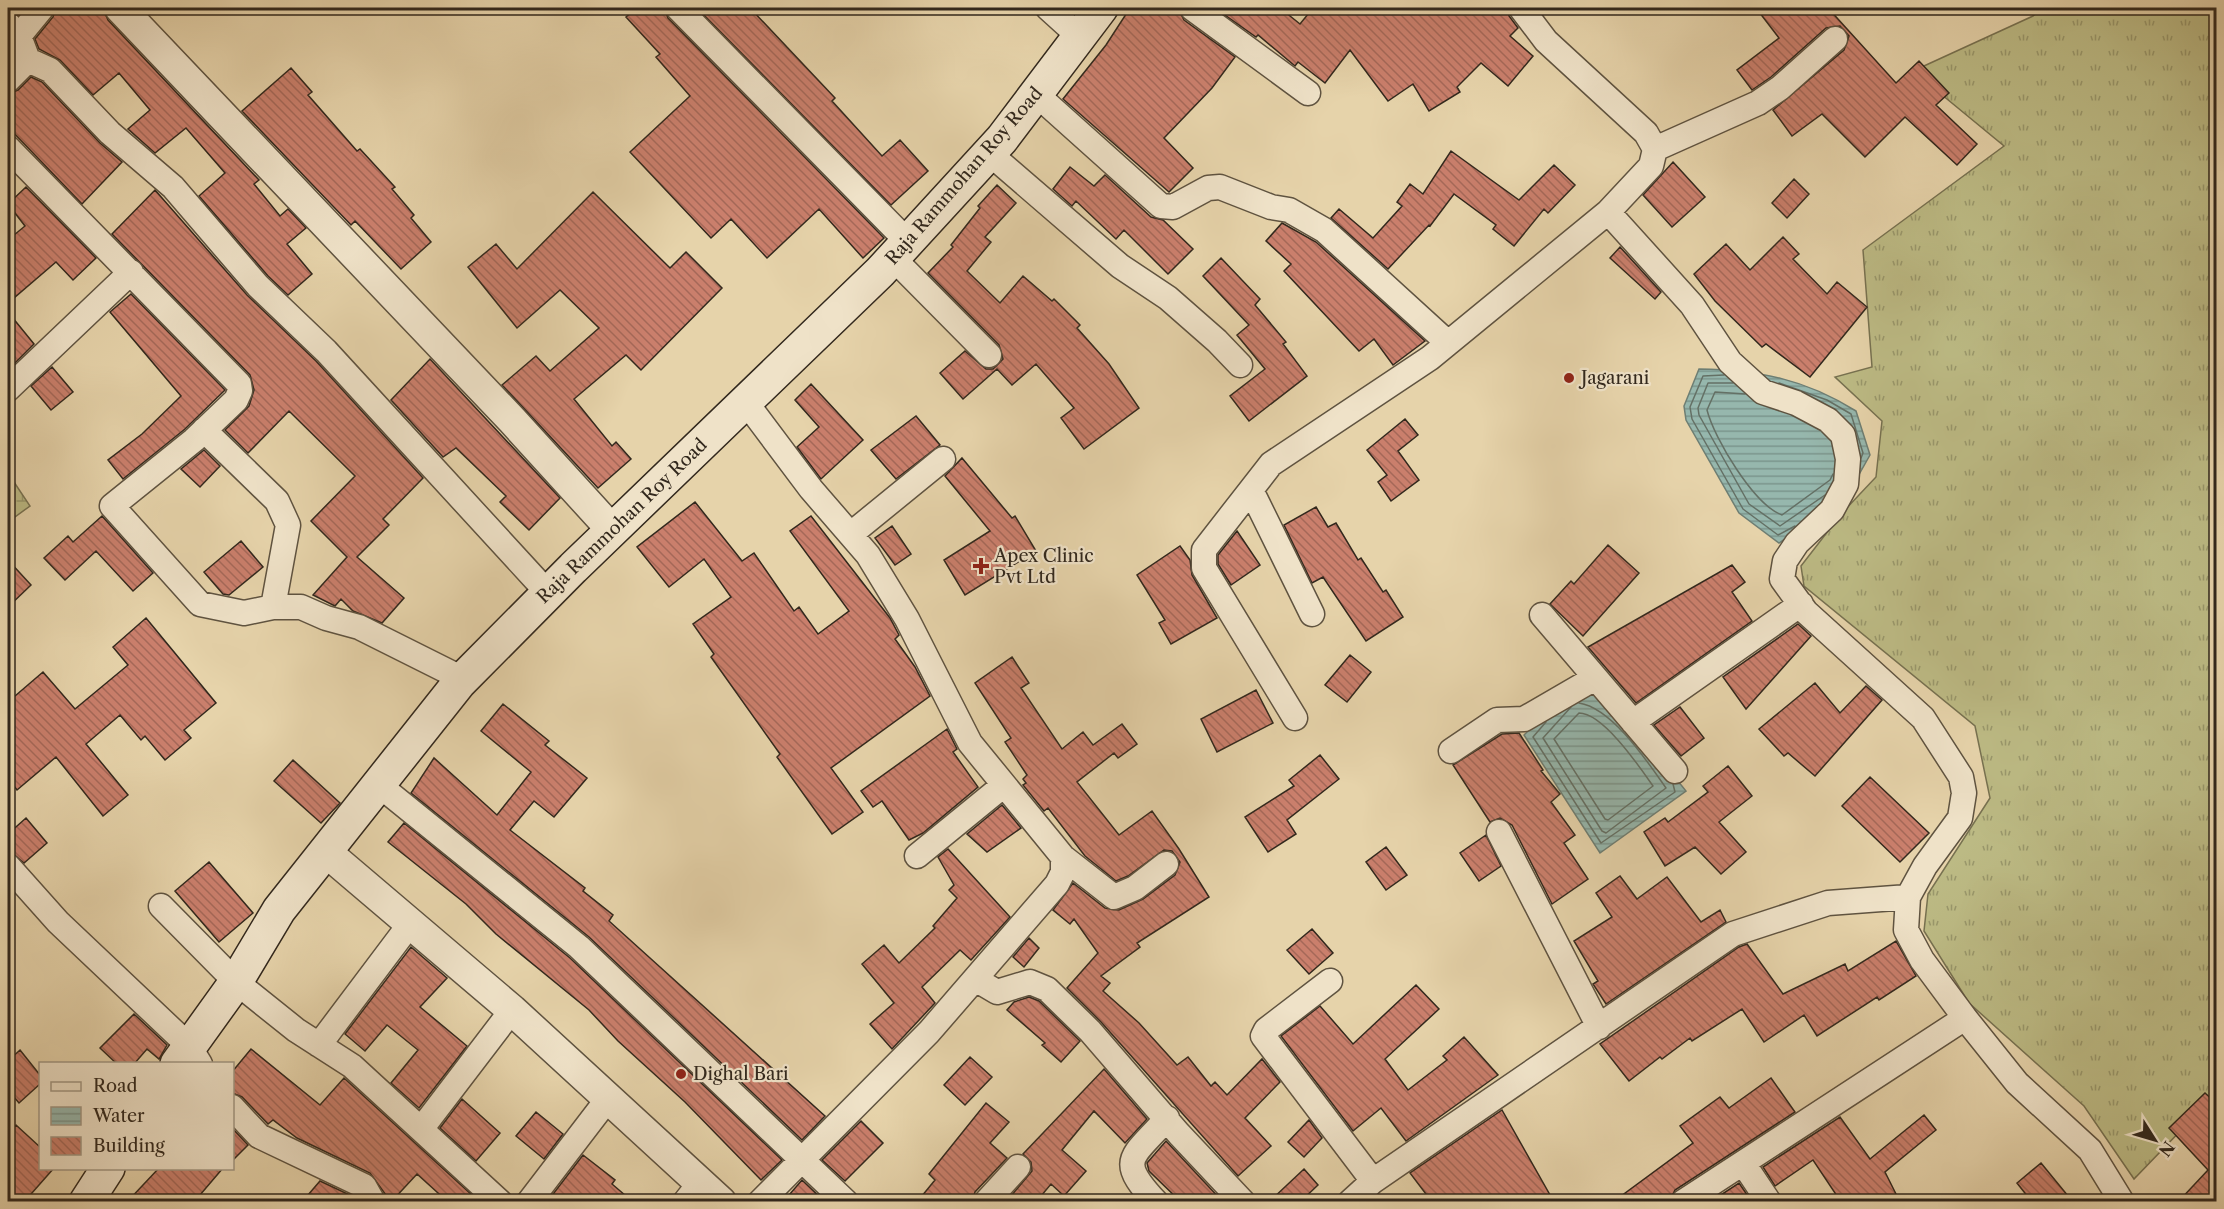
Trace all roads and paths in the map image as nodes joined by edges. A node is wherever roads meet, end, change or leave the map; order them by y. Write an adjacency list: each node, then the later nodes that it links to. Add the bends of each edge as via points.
1 (42, 8): 8 (street)
2 (120, 8): 29 (street)
3 (678, 8): 19 (street)
4 (1048, 8): 9 (street)
5 (1101, 8): 9 (main road, Raja Rammohan Roy Road)
6 (1192, 8): 13 (street)
7 (1521, 8): 16 (street, via 1546,41 1646,133)
8 (13, 30): 11 (street)
9 (1080, 37): 14 (main road, Raja Rammohan Roy Road)
10 (1835, 39): 16 (street, via 1758,104)
11 (28, 60): 12 (street); 31 (street, via 50,70 110,133 173,187 258,286 326,351)
12 (8, 80)
13 (1308, 93)
14 (1036, 94): 17 (main road, Raja Rammohan Roy Road); 21 (street, via 1161,206 1173,207 1208,188 1220,187 1309,220)
15 (8, 148): 20 (street)
16 (1654, 149): 18 (street, via 1651,166)
17 (989, 153): 19 (main road, Raja Rammohan Roy Road); 23 (street, via 1120,266 1168,298)
18 (1608, 212): 21 (street); 32 (street, via 1692,305 1730,362 1763,392 1828,420 1843,435 1848,459 1846,484 1832,510 1797,543 1785,561 1782,579)
19 (900, 250): 22 (street); 25 (main road, Raja Rammohan Roy Road)
20 (131, 272): 24 (street); 26 (street, via 239,384 236,400)
21 (1448, 343): 28 (street, via 1271,464)
22 (988, 355)
23 (1240, 365)
24 (8, 389)
25 (745, 400): 29 (main road, Raja Rammohan Roy Road); 30 (street, via 811,489)
26 (204, 430): 33 (street, via 277,501 288,525); 33 (street, via 112,506 200,604 244,613)
27 (943, 459): 30 (street)
28 (1251, 490): 34 (street); 38 (street, via 1204,550 1202,558 1204,568)
29 (612, 530): 31 (main road, Raja Rammohan Roy Road)
30 (851, 534): 43 (street, via 907,620 970,743)
31 (548, 593): 37 (main road, Raja Rammohan Roy Road)
32 (1801, 604): 39 (street); 50 (street, via 1923,718 1960,777 1964,793 1960,818)
33 (273, 607): 37 (street, via 301,607 359,627)
34 (1312, 614)
35 (1542, 615): 36 (street)
36 (1595, 678): 39 (street); 40 (street, via 1524,719 1497,720)
37 (463, 679): 42 (main road, Raja Rammohan Roy Road)
38 (1295, 718)
39 (1633, 722): 41 (street)
40 (1451, 751)
41 (1675, 771)
42 (379, 785): 45 (main road, Raja Rammohan Roy Road); 65 (street, via 579,947)
43 (1004, 785): 46 (street); 47 (street)
44 (1498, 832): 58 (street)
45 (325, 851): 52 (street); 55 (main road, Raja Rammohan Roy Road, via 279,910)
46 (917, 856)
47 (1063, 857): 48 (street, via 1114,897 1135,888); 53 (street, via 1063,872 1057,884)
48 (1166, 864)
49 (8, 866): 60 (street)
50 (1908, 897): 57 (street, via 1906,930 1922,960); 58 (street, via 1828,903 1733,934)
51 (161, 906): 55 (street)
52 (410, 924): 56 (street); 59 (street)
53 (975, 979): 63 (street, via 996,992 1030,982 1047,990 1090,1031); 65 (street, via 929,1032)
54 (1330, 981): 69 (street, via 1263,1036)
55 (236, 982): 59 (street); 60 (main road, Raja Rammohan Roy Road)
56 (512, 1010): 61 (street); 64 (street)
57 (1965, 1017): 66 (street); 71 (street, via 2017,1083 2090,1150)
58 (1599, 1027): 69 (street)
59 (319, 1045): 64 (street, via 352,1066)
60 (189, 1058)
61 (607, 1100): 70 (street); 75 (street)
62 (234, 1109): 73 (street, via 259,1136 364,1186)
63 (1167, 1118): 79 (street, via 1131,1160 1131,1170); 80 (street)
64 (422, 1128): 74 (street)
65 (802, 1159): 76 (street); 77 (street)
66 (1743, 1163): 82 (street); 83 (street)
67 (1018, 1167): 78 (street)
68 (107, 1170): 72 (main road)
69 (1373, 1181): 81 (street)
70 (702, 1195)
71 (2112, 1198)
72 (86, 1202)
73 (373, 1202)
74 (500, 1202)
75 (529, 1202)
76 (760, 1202)
77 (846, 1202)
78 (986, 1202)
79 (1156, 1202)
80 (1243, 1202)
81 (1350, 1202)
82 (1683, 1202)
83 (1769, 1202)

